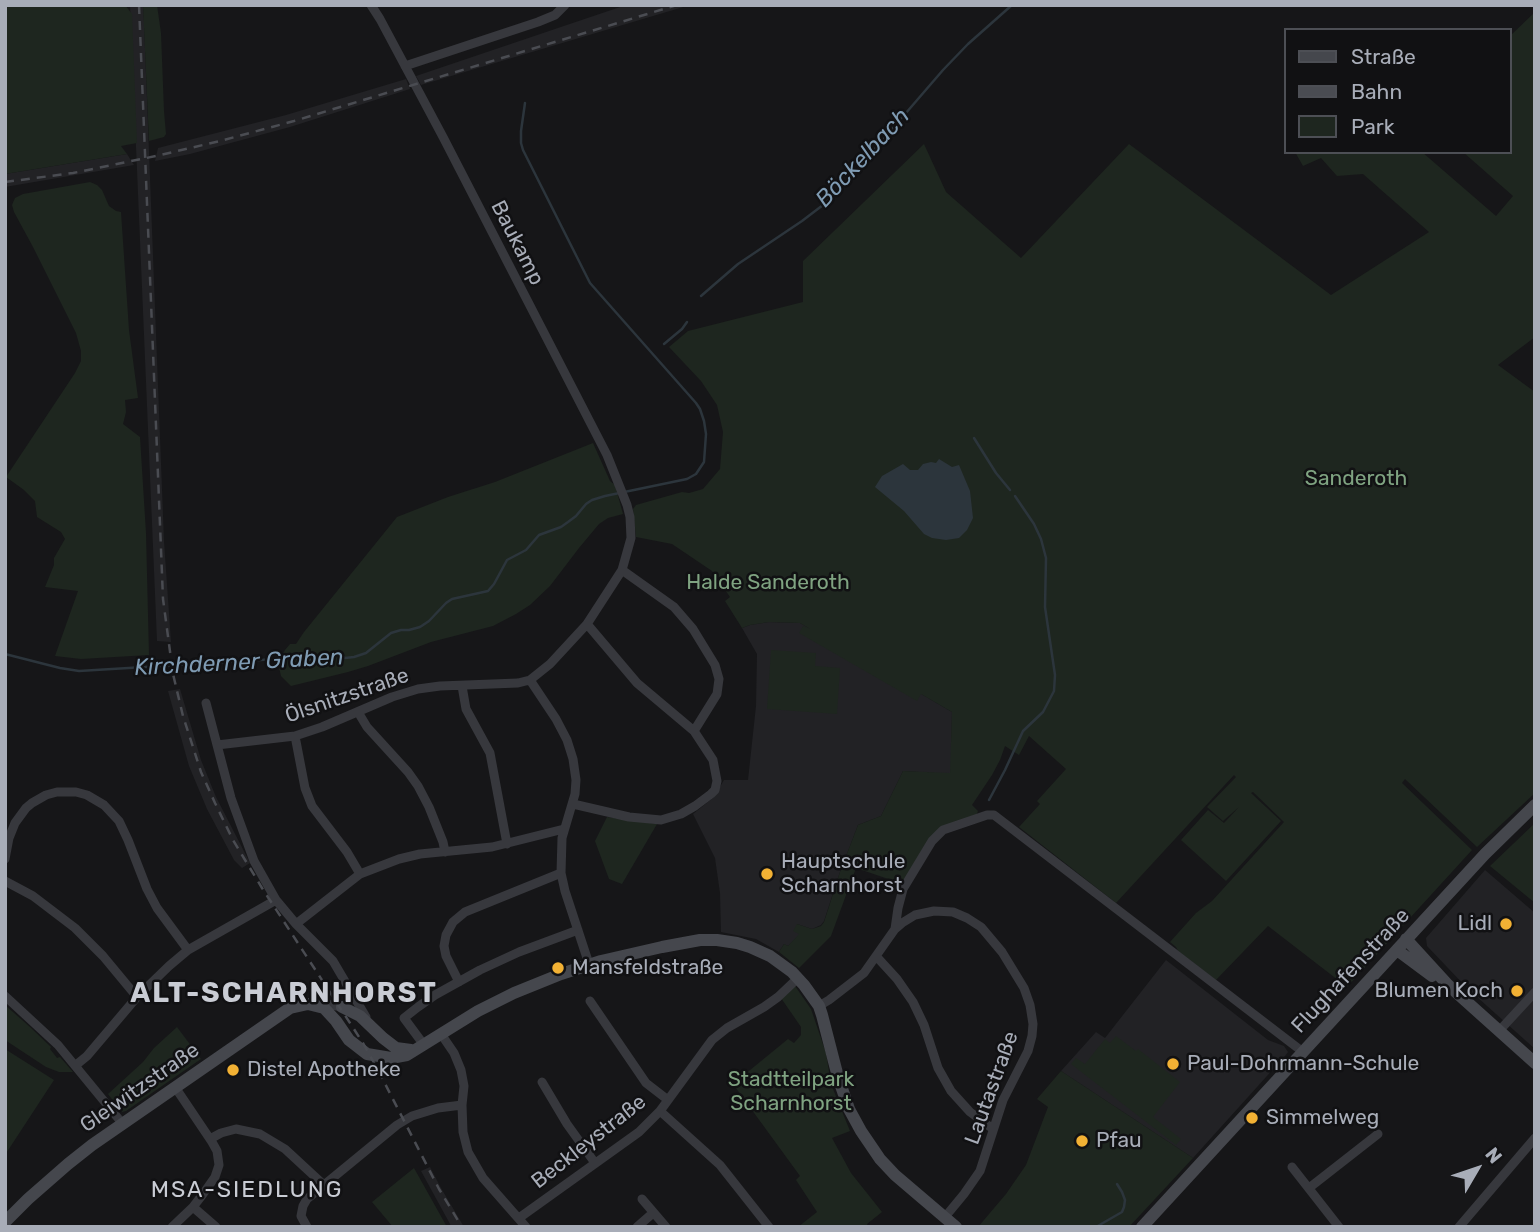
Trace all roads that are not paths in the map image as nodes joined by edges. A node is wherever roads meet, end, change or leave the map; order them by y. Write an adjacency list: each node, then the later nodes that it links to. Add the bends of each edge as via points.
1 (371, 5): 3 (street, Baukamp)
2 (565, 5): 3 (street, via 538,22)
3 (405, 66): 4 (street, Baukamp, via 620,485 632,538)
4 (622, 570): 5 (street); 10 (street, via 674,607 715,665 717,694)
5 (587, 624): 6 (street); 10 (street, via 637,683)
6 (530, 680): 7 (street, Ölsnitzstraße); 13 (street, via 571,750 576,780)
7 (462, 686): 9 (street, Ölsnitzstraße, via 408,691); 16 (street, via 466,709 489,753)
8 (206, 703): 12 (street)
9 (358, 712): 11 (street, Ölsnitzstraße); 17 (street, via 418,786)
10 (695, 732): 13 (street, via 713,760 718,781 715,790 695,806 662,820)
11 (295, 736): 12 (street, Ölsnitzstraße); 20 (street, via 312,806)
12 (217, 745): 22 (street, via 236,818)
13 (573, 804): 15 (street)
14 (1535, 805): 26 (street, Flughafenstraße)
15 (565, 830): 16 (street); 19 (street)
16 (507, 844): 17 (street)
17 (445, 852): 20 (street, via 404,857)
18 (5, 859): 27 (street, via 15,823 32,803 57,792 86,795 119,821 157,908)
19 (561, 873): 25 (street); 33 (street, via 486,902 453,922 444,946)
20 (360, 874): 23 (street)
21 (5, 881): 37 (street, via 75,928)
22 (276, 900): 23 (street); 27 (street)
23 (296, 924): 32 (street, via 333,961)
24 (895, 929): 29 (street, Lautastraße); 48 (street, via 903,889 932,841 943,830 994,815); 58 (street, Lautastraße, via 922,912 944,911 967,918 996,944 1024,988 1032,1014 1032,1036)
25 (578, 930): 30 (street); 33 (street)
26 (1406, 939): 28 (street, Flughafenstraße); 34 (street)
27 (188, 950): 37 (street)
28 (1397, 950): 34 (street); 48 (street, Flughafenstraße)
29 (876, 957): 40 (street, Lautastraße, via 858,978); 58 (street, via 913,1002 951,1091)
30 (589, 964): 31 (street, via 717,940 760,950); 45 (street, via 513,993)
31 (798, 978): 40 (street); 54 (street, Beckleystraße, via 778,997 712,1040)
32 (345, 981): 41 (street); 43 (street)
33 (459, 982): 47 (street, via 404,1018)
34 (1448, 985): 44 (street)
35 (1535, 992): 44 (street)
36 (5, 996): 51 (street)
37 (137, 997): 51 (street)
38 (590, 1001): 54 (street, via 646,1083)
39 (309, 1003): 41 (street, Gleiwitzstraße); 42 (street, via 324,1008); 53 (street, Gleiwitzstraße, via 284,1011)
40 (818, 1006): 69 (street, via 844,1097 860,1131 895,1175)
41 (342, 1007): 42 (street); 43 (street, Gleiwitzstraße)
42 (337, 1023): 49 (street, via 354,1045)
43 (370, 1024): 46 (street, Gleiwitzstraße)
44 (1499, 1031): 50 (street)
45 (441, 1034): 47 (street); 55 (street, via 460,1066)
46 (383, 1038): 47 (street, Gleiwitzstraße, via 396,1048); 49 (street)
47 (420, 1048): 49 (street, via 407,1055)
48 (1303, 1052): 80 (street, Flughafenstraße)
49 (378, 1056)
50 (1535, 1063)
51 (76, 1065): 57 (street)
52 (542, 1082): 62 (street)
53 (174, 1087): 57 (street, Gleiwitzstraße); 60 (street)
54 (668, 1100): 56 (street, Beckleystraße)
55 (462, 1105): 64 (street, via 412,1116); 70 (street, via 468,1152 483,1178)
56 (660, 1111): 62 (street, Beckleystraße); 78 (street, via 720,1165)
57 (122, 1123): 71 (street, Gleiwitzstraße, via 68,1164)
58 (993, 1129): 69 (street, Lautastraße, via 980,1171)
59 (1378, 1134): 65 (street)
60 (210, 1139): 64 (street, via 236,1129 260,1134 285,1149); 67 (street, via 219,1165)
61 (1535, 1139): 82 (street)
62 (594, 1163): 70 (street, Beckleystraße)
63 (1292, 1167): 65 (street)
64 (325, 1186): 72 (street, via 303,1206)
65 (1309, 1188): 81 (street)
66 (642, 1199): 68 (street)
67 (193, 1207): 73 (street); 74 (street)
68 (653, 1213): 76 (street); 77 (street)
69 (945, 1217): 79 (street)
70 (519, 1218): 75 (street)
71 (5, 1222)
72 (305, 1226)
73 (172, 1227)
74 (216, 1227)
75 (526, 1227)
76 (637, 1227)
77 (666, 1227)
78 (769, 1227)
79 (956, 1227)
80 (1142, 1227)
81 (1339, 1227)
82 (1459, 1227)

